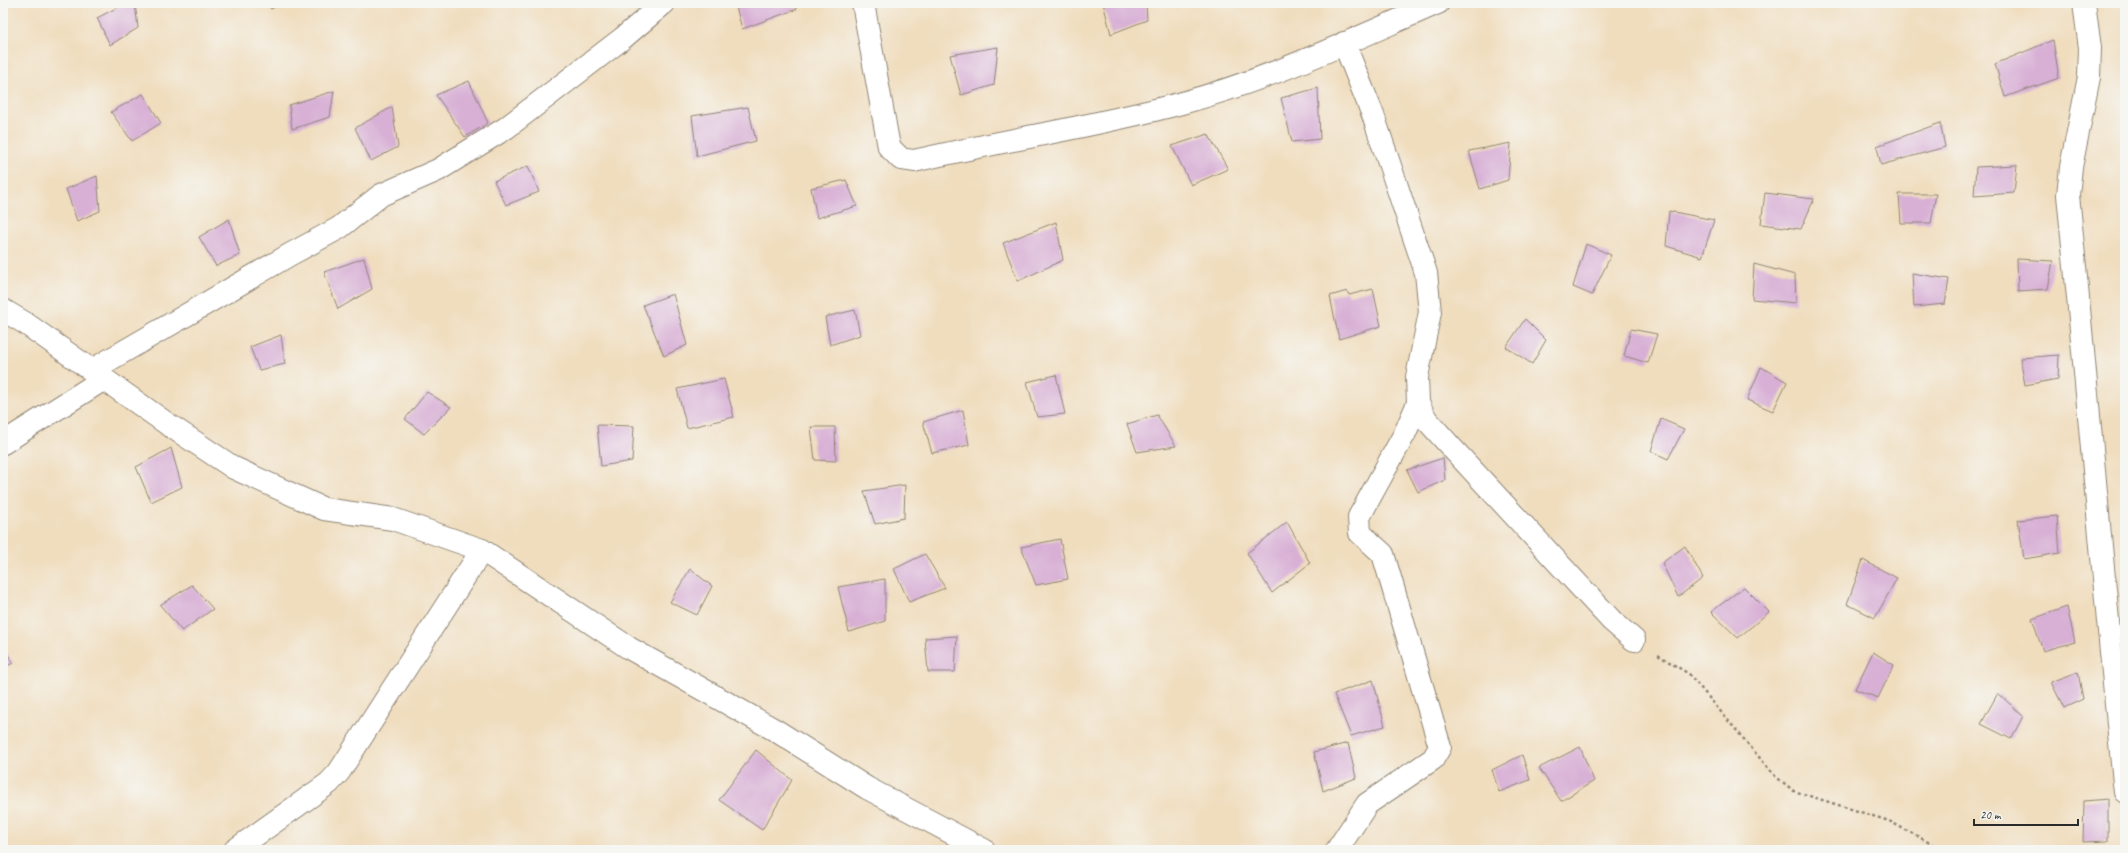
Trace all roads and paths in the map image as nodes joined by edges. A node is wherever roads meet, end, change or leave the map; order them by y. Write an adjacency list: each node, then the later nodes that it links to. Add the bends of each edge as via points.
1 (664, 3): 7 (street, via 623,38 506,128 438,170 381,195 339,228 291,254)
2 (863, 3): 5 (street, via 889,147 901,159 914,161 1182,103 1269,75)
3 (1438, 3): 5 (street)
4 (2084, 3): 12 (street, via 2090,48 2089,78 2068,195 2102,576)
5 (1344, 44): 8 (street, via 1373,115 1426,273 1430,312 1418,377)
6 (3, 310): 7 (street)
7 (98, 375): 9 (street); 10 (street, via 234,468 324,508 393,519)
8 (1418, 403): 11 (street, via 1426,419 1436,430 1612,621); 15 (street, via 1405,433 1359,517 1360,533 1383,554 1440,746 1433,759 1367,804)
9 (3, 443)
10 (482, 550): 13 (street, via 329,783); 14 (street, via 628,648 775,730 867,788)
11 (1634, 640): 16 (path, via 1689,674 1776,776 1794,790 1888,821)
12 (2125, 792)
13 (235, 850)
14 (984, 850)
15 (1337, 850)
16 (1943, 850)

